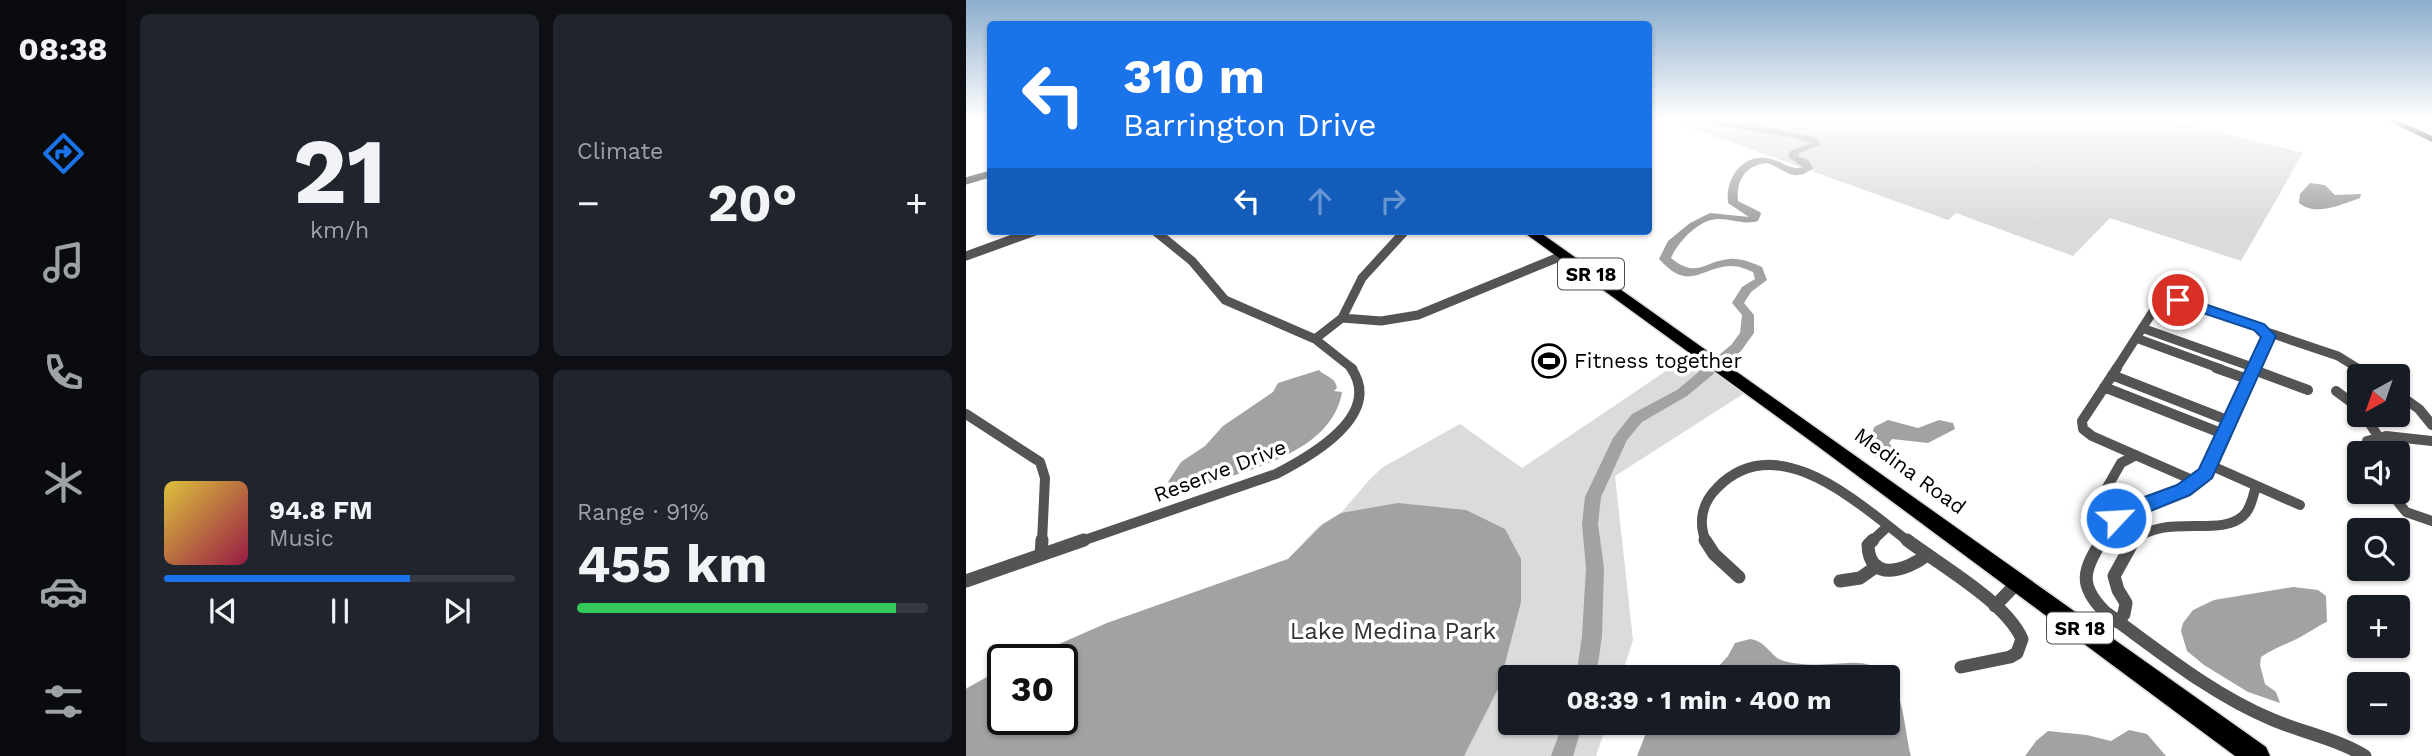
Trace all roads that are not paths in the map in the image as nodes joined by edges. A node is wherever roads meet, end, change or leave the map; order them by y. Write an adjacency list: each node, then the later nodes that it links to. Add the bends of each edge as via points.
1 (987, 175): 2 (street)
2 (966, 181)
3 (1023, 235): 8 (street)
4 (1159, 235): 13 (street, Reserve Drive, via 1192,261 1225,300)
5 (1401, 235): 9 (street, via 1362,278)
6 (1535, 235): 7 (highway, Medina Road / SR 18)
7 (1563, 255): 9 (street, via 1418,315 1381,321); 45 (highway, Medina Road / SR 18)
8 (966, 256)
9 (1342, 318): 13 (street)
10 (2142, 328): 11 (street, via 2161,299 2175,299 2259,327); 12 (street); 15 (street)
11 (2269, 336): 14 (street, via 2331,353); 15 (street)
12 (2136, 338): 15 (street); 16 (street)
13 (1315, 339): 39 (street, Reserve Drive, via 1352,368 1361,389 1350,418 1318,450 1260,480)
14 (2350, 364)
15 (2253, 373): 18 (street); 23 (street)
16 (2112, 375): 17 (street); 23 (street)
17 (2104, 387): 26 (street); 30 (street, via 2082,422 2083,429)
18 (2308, 390)
19 (2336, 391): 20 (street)
20 (2347, 399)
21 (2410, 403): 24 (street)
22 (966, 414): 39 (street, via 1040,462 1045,478)
23 (2232, 422): 26 (street)
24 (2432, 425)
25 (2372, 427): 27 (street)
26 (2226, 435): 31 (street)
27 (2378, 436): 28 (street); 29 (street)
28 (2432, 440)
29 (2367, 441)
30 (2136, 455): 32 (street); 34 (street, via 2121,463)
31 (2211, 466): 32 (street); 33 (street)
32 (2197, 482): 47 (street, via 2126,511 2109,525 2085,576 2096,603)
33 (2256, 486): 36 (street); 47 (street, via 2245,514 2234,521 2162,526 2133,540 2114,576 2128,605)
34 (2105, 491)
35 (2400, 504): 37 (street, via 2406,512)
36 (2300, 505)
37 (2432, 521)
38 (1888, 526): 40 (street); 41 (street, via 1868,545 1869,557); 42 (street, via 1802,470 1777,464 1754,466 1716,488 1703,504 1700,523 1715,555)
39 (1041, 555): 43 (street, Reserve Drive)
40 (1927, 555): 41 (street, via 1903,570); 46 (street)
41 (1877, 566): 44 (street, via 1860,578)
42 (1739, 577)
43 (966, 581)
44 (1840, 581)
45 (2018, 582): 46 (street); 49 (highway, Medina Road / SR 18)
46 (1995, 606): 48 (street, via 2016,625 2021,647 2010,658 1981,659)
47 (2118, 622): 50 (street, via 2244,707 2344,743)
48 (1961, 667)
49 (2257, 756)
50 (2365, 756)

